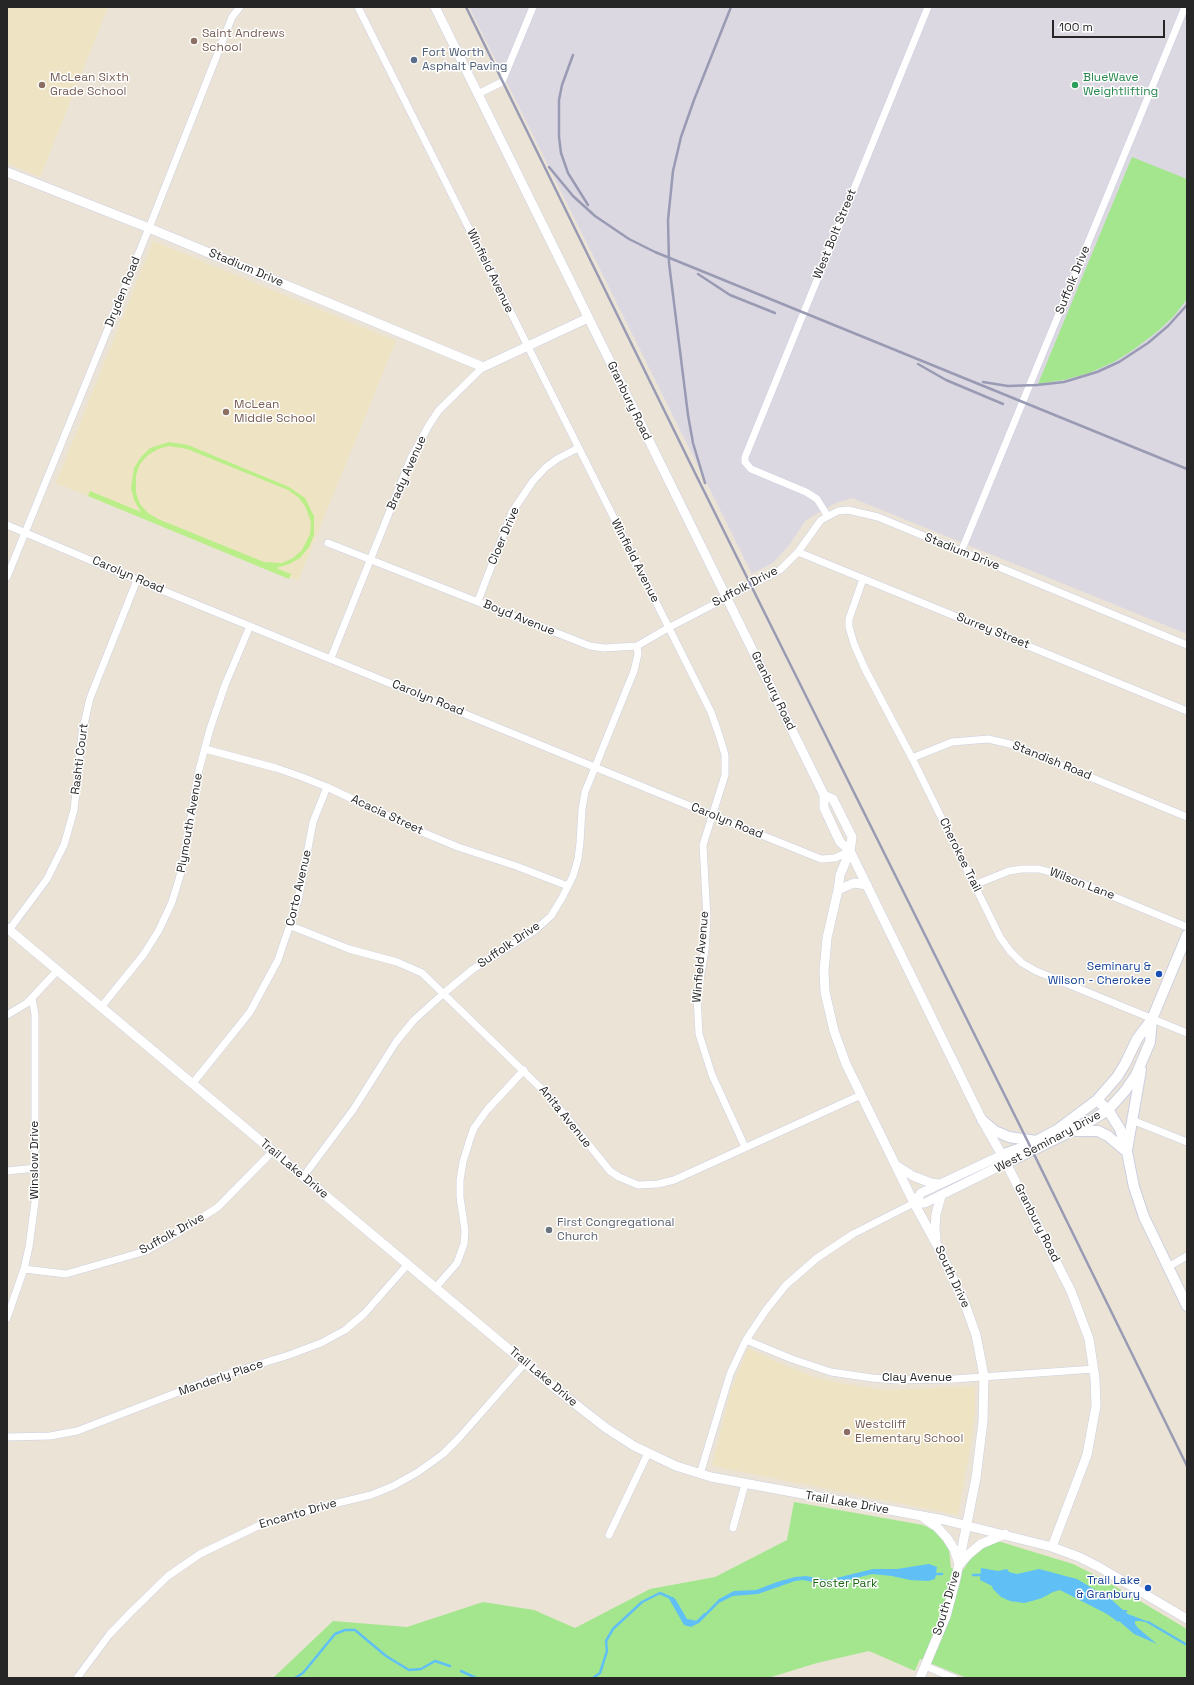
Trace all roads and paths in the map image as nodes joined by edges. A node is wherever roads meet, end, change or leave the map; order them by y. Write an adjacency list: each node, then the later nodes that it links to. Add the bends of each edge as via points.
1 (240, 7): 9 (street, Dryden Road, via 232,16)
2 (358, 7): 11 (street, Winfield Avenue)
3 (434, 7): 7 (street, Granbury Road)
4 (533, 7): 7 (street, via 502,82)
5 (928, 7): 14 (street, West Bolt Street, via 746,454 745,462 751,468 806,492 816,499)
6 (1186, 7): 19 (street, Suffolk Drive)
7 (478, 94): 10 (street, Granbury Road)
8 (7, 172): 9 (street, Stadium Drive)
9 (149, 228): 12 (street, Stadium Drive); 16 (street, Dryden Road)
10 (588, 318): 11 (street, Brady Avenue); 24 (street, Granbury Road)
11 (528, 347): 12 (street, Brady Avenue); 13 (street, Winfield Avenue)
12 (483, 367): 20 (street, Brady Avenue, via 450,398 428,425 411,458)
13 (578, 448): 25 (street, Cloer Drive, via 545,468 512,512); 27 (street, Winfield Avenue)
14 (828, 515): 18 (street, Suffolk Drive, via 821,520); 19 (street, Stadium Drive, via 848,510 862,512)
15 (7, 524): 16 (street, Carolyn Road)
16 (26, 532): 21 (street, Dryden Road); 23 (street, Carolyn Road)
17 (328, 543): 20 (street, Boyd Avenue)
18 (798, 552): 22 (street, Surrey Street); 24 (street, Suffolk Drive, via 780,570)
19 (961, 552): 28 (street, Stadium Drive)
20 (370, 559): 25 (street, Boyd Avenue); 30 (street, Brady Avenue)
21 (7, 578)
22 (863, 578): 31 (street, Surrey Street); 33 (street, Cherokee Trail, via 849,627 865,669)
23 (137, 580): 26 (street, Carolyn Road); 46 (street, Rashti Court, via 90,698 82,733 74,810 64,845 47,879)
24 (726, 597): 27 (street, Suffolk Drive); 36 (street, Granbury Road)
25 (478, 601): 29 (street, Boyd Avenue, via 590,646)
26 (250, 626): 30 (street, Carolyn Road); 32 (street, Plymouth Avenue, via 225,685)
27 (668, 628): 29 (street, Boyd Avenue); 37 (street, Winfield Avenue, via 711,712 725,755 725,775)
28 (1187, 645)
29 (637, 646): 34 (street, Suffolk Drive, via 634,671)
30 (331, 658): 34 (street, Carolyn Road)
31 (1187, 711)
32 (205, 749): 35 (street, Acacia Street, via 276,768); 51 (street, Plymouth Avenue, via 182,869 172,902 144,954)
33 (912, 758): 38 (street, Standish Road, via 952,742 988,739 1010,744); 41 (street, Cherokee Trail)
34 (595, 767): 37 (street, Carolyn Road); 42 (street, Suffolk Drive, via 585,792 578,859)
35 (328, 787): 42 (street, Acacia Street, via 458,847); 44 (street, Corto Avenue, via 313,822)
36 (824, 795): 39 (street, Granbury Road, via 824,808 840,842); 39 (street, Granbury Road, via 833,799 852,837)
37 (712, 815): 39 (street, Carolyn Road, via 821,859 835,858); 66 (street, Winfield Avenue, via 703,845 707,918 697,997 699,1034 712,1076)
38 (1187, 818)
39 (850, 851): 40 (street, Granbury Road); 43 (street, South Drive, via 840,875)
40 (867, 885): 43 (street, via 854,883); 61 (street, Granbury Road)
41 (974, 885): 45 (street, Wilson Lane, via 1009,871 1039,869 1064,876); 53 (street, Cherokee Trail, via 1000,937 1022,963)
42 (568, 886): 49 (street, Suffolk Drive, via 551,916 534,931 473,969)
43 (838, 890): 58 (street, South Drive, via 827,938 825,992 834,1031)
44 (291, 926): 49 (street, Anita Avenue, via 349,949 397,962 422,973); 57 (street, Corto Avenue, via 273,972 250,1012)
45 (1187, 927)
46 (8, 929): 48 (street, Trail Lake Drive)
47 (1187, 935): 53 (main road, West Seminary Drive)
48 (58, 970): 50 (street); 51 (street, Trail Lake Drive)
49 (444, 993): 56 (street, Anita Avenue); 73 (street, Suffolk Drive, via 414,1020 396,1042 353,1110)
50 (32, 998): 52 (street); 71 (street, Winslow Drive, via 35,1015)
51 (102, 1006): 57 (street, Trail Lake Drive)
52 (7, 1015)
53 (1152, 1019): 54 (street, Cherokee Trail); 55 (main road, West Seminary Drive, via 1150,1042); 59 (main road, West Seminary Drive, via 1137,1039 1126,1064)
54 (1187, 1033)
55 (1143, 1058): 60 (main road, West Seminary Drive, via 1136,1075); 62 (main road)
56 (524, 1070): 66 (street, Anita Avenue, via 550,1097 610,1171 638,1185 674,1180); 82 (street, via 474,1128 461,1171 460,1197 465,1231 464,1244 456,1263)
57 (193, 1083): 67 (street, Trail Lake Drive)
58 (861, 1095): 66 (street, Anita Avenue); 70 (street, South Drive)
59 (1097, 1100): 60 (main road); 64 (main road, West Seminary Drive, via 1057,1130)
60 (1108, 1110): 63 (main road, West Seminary Drive); 68 (main road, via 1120,1129)
61 (982, 1120): 64 (main road, via 995,1131 1009,1137); 69 (street, Granbury Road)
62 (1132, 1120): 65 (street); 68 (main road)
63 (1071, 1132): 68 (main road, via 1098,1131); 69 (main road, West Seminary Drive)
64 (1036, 1141): 69 (main road, West Seminary Drive)
65 (1187, 1142)
66 (745, 1147)
67 (273, 1151): 73 (street, Trail Lake Drive); 81 (street, Suffolk Drive, via 218,1207 146,1251 66,1274)
68 (1127, 1152): 80 (main road, via 1132,1181 1144,1217)
69 (1004, 1159): 74 (street, West Seminary Drive); 75 (street, West Seminary Drive); 87 (street, Granbury Road, via 1071,1291 1089,1339)
70 (897, 1166): 74 (street, via 913,1176); 76 (street, South Drive)
71 (36, 1168): 72 (street); 81 (street, Winslow Drive, via 34,1224)
72 (7, 1171)
73 (303, 1177): 79 (street, Trail Lake Drive)
74 (940, 1184): 76 (street, West Seminary Drive, via 921,1193)
75 (941, 1196): 76 (street, West Seminary Drive, via 925,1203); 77 (street, via 935,1222)
76 (914, 1203): 77 (street, South Drive); 85 (street, West Seminary Drive, via 836,1245 800,1272 766,1310)
77 (937, 1245): 88 (street, South Drive, via 972,1320)
78 (1187, 1256): 80 (street)
79 (408, 1264): 82 (street, Trail Lake Drive); 89 (street, Manderly Place, via 364,1314 345,1330 321,1344 215,1378 77,1431 50,1436)
80 (1168, 1267): 83 (main road)
81 (24, 1269): 84 (street, Winslow Drive)
82 (436, 1287): 86 (street, Trail Lake Drive)
83 (1187, 1306)
84 (7, 1318)
85 (746, 1340): 88 (street, Clay Avenue, via 792,1359 848,1375 895,1380); 91 (street, West Seminary Drive, via 725,1385)
86 (525, 1363): 90 (street, Trail Lake Drive, via 596,1421); 102 (street, Encanto Drive, via 459,1438 418,1472 371,1495 260,1525 194,1558 168,1576 109,1635)
87 (1094, 1369): 88 (street, Clay Avenue); 98 (street, Granbury Road, via 1096,1406 1087,1455)
88 (984, 1376): 94 (street, South Drive, via 983,1420 976,1478)
89 (7, 1437)
90 (648, 1453): 91 (street, Trail Lake Drive); 97 (street)
91 (700, 1474): 92 (street, Trail Lake Drive)
92 (745, 1484): 93 (street, Trail Lake Drive); 95 (street)
93 (921, 1516): 94 (street, Trail Lake Drive); 99 (street, via 947,1538)
94 (966, 1525): 96 (street, Trail Lake Drive); 99 (street, South Drive)
95 (733, 1528)
96 (1005, 1534): 98 (street, Trail Lake Drive); 99 (street, via 980,1544)
97 (609, 1535)
98 (1052, 1547): 100 (street, Trail Lake Drive, via 1094,1565)
99 (959, 1565): 101 (street, South Drive, via 946,1616)
100 (1187, 1619)
101 (925, 1666): 103 (street, South Drive); 104 (street)
102 (77, 1678)
103 (920, 1678)
104 (954, 1678)

